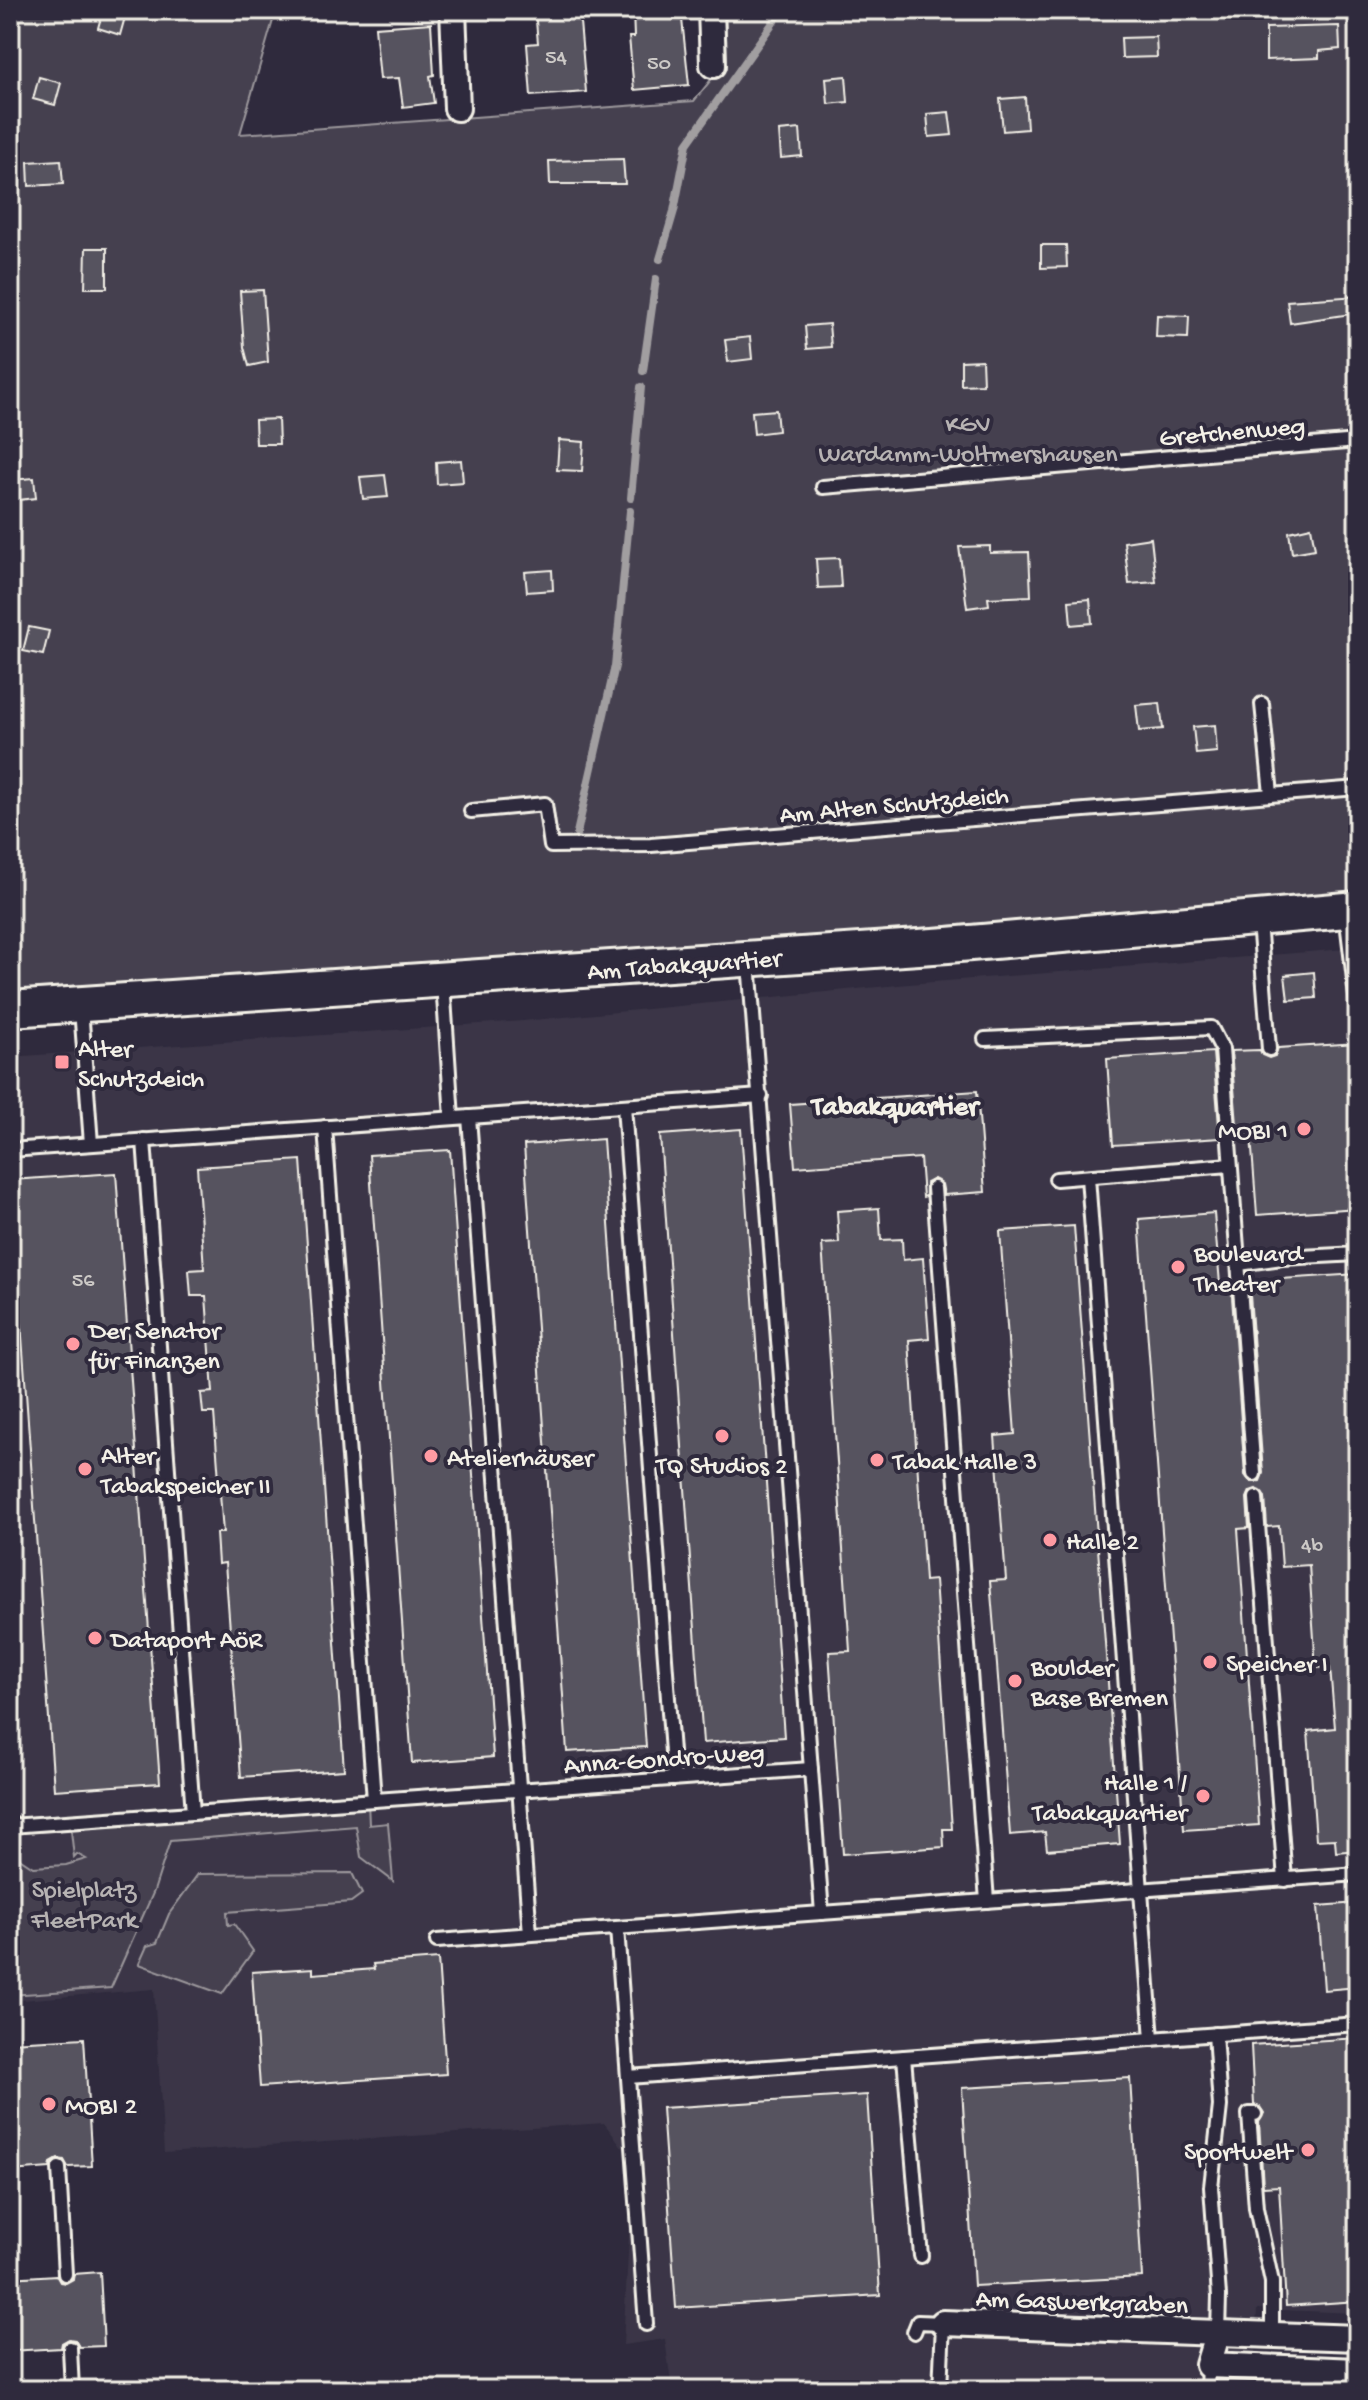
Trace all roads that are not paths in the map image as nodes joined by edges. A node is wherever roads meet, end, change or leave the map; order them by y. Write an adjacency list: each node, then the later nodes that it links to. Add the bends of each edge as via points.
1 (453, 10): 4 (street)
2 (711, 10): 3 (street)
3 (713, 65)
4 (457, 108)
5 (1358, 441): 6 (lane, Gretchenweg)
6 (823, 487)
7 (1262, 704): 9 (lane)
8 (1358, 788): 9 (lane, Am Alten Schutzdeich)
9 (1271, 794): 10 (lane, Am Alten Schutzdeich, via 651,845 551,846 545,804)
10 (471, 811)
11 (1352, 909): 12 (street, Am Tabakquartier); 17 (lane)
12 (1259, 917): 13 (street, Am Tabakquartier); 19 (lane)
13 (749, 958): 14 (street, Am Tabakquartier); 20 (lane)
14 (443, 979): 15 (street, Am Tabakquartier); 23 (lane)
15 (81, 1005): 16 (street, Am Tabakquartier); 26 (lane)
16 (10, 1009)
17 (1358, 1013)
18 (985, 1039): 28 (lane, via 1211,1028 1222,1049)
19 (1269, 1049)
20 (761, 1096): 21 (lane); 36 (lane)
21 (624, 1106): 22 (lane); 37 (lane)
22 (469, 1117): 23 (lane); 38 (lane)
23 (452, 1118): 24 (lane)
24 (325, 1127): 25 (lane); 39 (lane)
25 (144, 1140): 26 (lane); 40 (lane)
26 (91, 1144): 27 (lane)
27 (10, 1150)
28 (1230, 1165): 29 (lane); 33 (lane)
29 (1088, 1177): 30 (lane); 44 (lane)
30 (1056, 1179)
31 (934, 1188): 45 (lane)
32 (1358, 1254): 33 (lane)
33 (1239, 1264): 34 (lane)
34 (1254, 1474)
35 (1256, 1498): 43 (lane)
36 (811, 1769): 37 (lane, Anna-Gondro-Weg); 46 (lane)
37 (674, 1779): 38 (lane, Anna-Gondro-Weg)
38 (519, 1790): 39 (lane, Anna-Gondro-Weg); 48 (lane)
39 (374, 1800): 40 (lane, Anna-Gondro-Weg)
40 (193, 1813): 41 (lane, Anna-Gondro-Weg)
41 (10, 1826)
42 (1358, 1874): 43 (lane)
43 (1285, 1880): 44 (lane)
44 (1141, 1890): 45 (lane); 52 (lane)
45 (987, 1901): 46 (lane)
46 (822, 1913): 47 (lane)
47 (617, 1928): 48 (lane); 54 (lane)
48 (530, 1934): 49 (lane)
49 (437, 1941)
50 (1358, 2024): 51 (lane)
51 (1215, 2034): 52 (lane); 62 (lane, via 1220,2106 1211,2187)
52 (1152, 2039): 53 (lane)
53 (904, 2057): 54 (lane); 57 (lane)
54 (628, 2077): 60 (lane)
55 (1255, 2114): 63 (lane, via 1249,2114 1256,2208 1272,2282)
56 (59, 2168): 58 (lane)
57 (921, 2256)
58 (65, 2274)
59 (943, 2323): 61 (lane, via 918,2322); 62 (street, Am Gaswerkgraben); 69 (lane)
60 (646, 2324)
61 (914, 2332)
62 (1218, 2332): 63 (street, Am Gaswerkgraben); 66 (street, Am Gaswerkgraben)
63 (1272, 2335): 64 (street, Am Gaswerkgraben)
64 (1358, 2338)
65 (70, 2348): 68 (lane)
66 (1208, 2365): 67 (street); 70 (lane, Am Gaswerkgraben)
67 (1358, 2371)
68 (72, 2390)
69 (940, 2390)
70 (1207, 2390)

